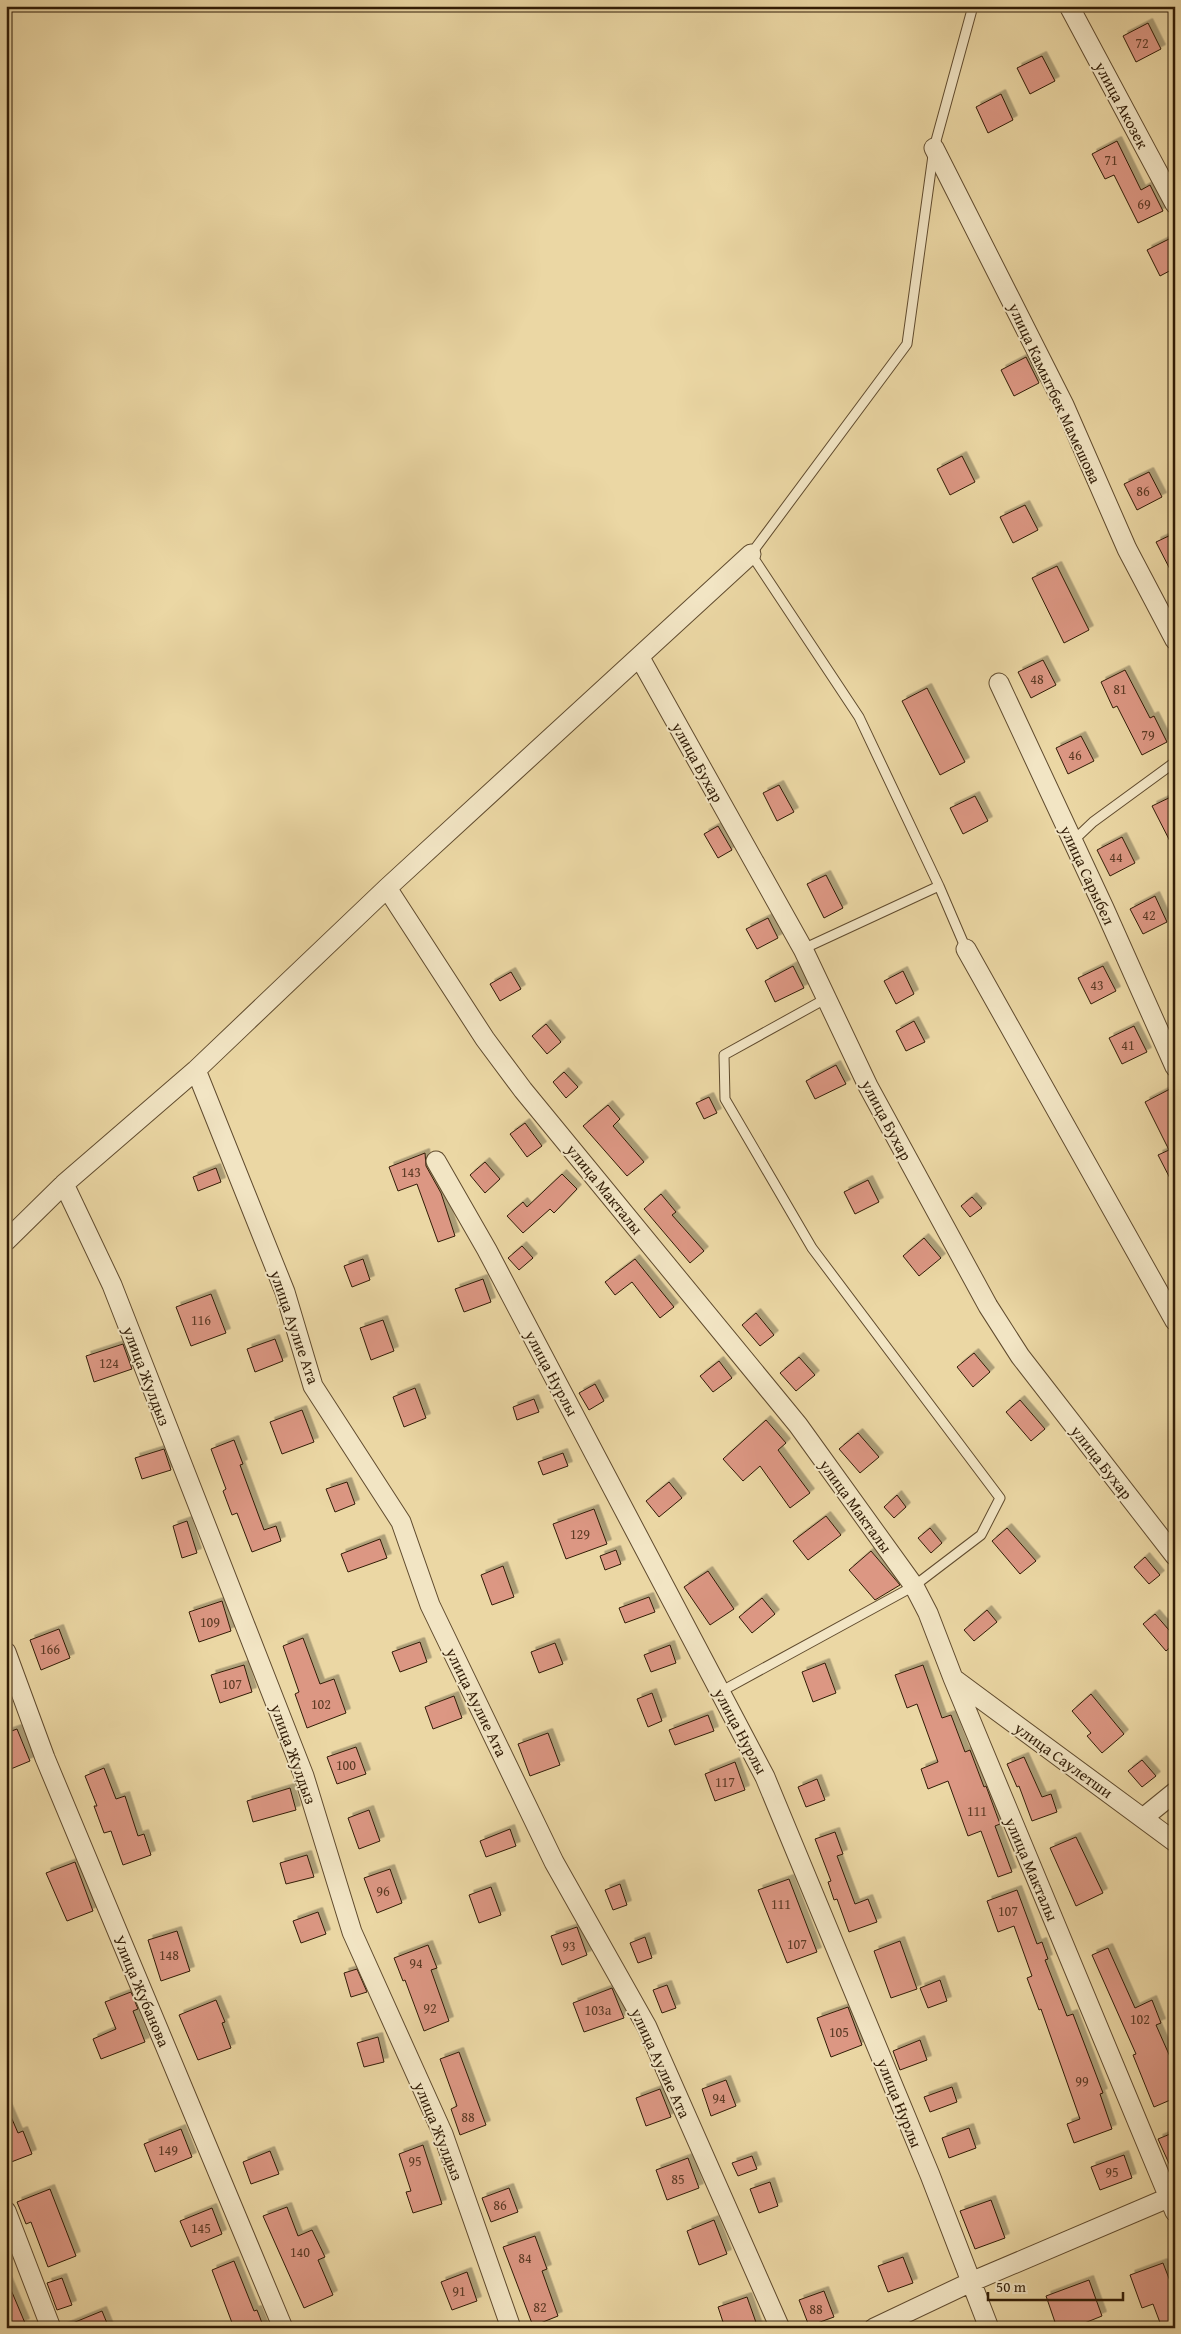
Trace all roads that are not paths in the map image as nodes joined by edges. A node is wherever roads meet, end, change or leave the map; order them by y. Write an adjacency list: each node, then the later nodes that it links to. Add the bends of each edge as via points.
1 (973, 6): 3 (lane)
2 (1069, 6): 4 (street, улица Акозек)
3 (934, 148): 5 (lane, via 907,344); 6 (street, улица Камытбек Мамешова, via 1064,405 1127,549)
4 (1175, 204)
5 (751, 554): 7 (street); 11 (lane, via 859,717)
6 (1175, 640)
7 (640, 658): 12 (street); 13 (street, улица Бухар)
8 (999, 683): 10 (street, улица Сарыбел)
9 (1175, 762): 10 (lane, via 1093,822)
10 (1073, 841): 16 (street, улица Сарыбел)
11 (939, 886): 13 (lane); 14 (lane)
12 (387, 888): 17 (street); 23 (street, улица Макталы, via 485,1039 523,1090 798,1425)
13 (803, 949): 15 (street, улица Бухар)
14 (966, 949): 21 (street)
15 (827, 998): 22 (street, улица Бухар, via 868,1086 988,1306 1020,1356); 23 (lane, via 724,1055 725,1099 812,1248 1000,1498 981,1536)
16 (1175, 1068)
17 (196, 1070): 19 (street); 36 (street, улица Аулие Ата, via 284,1292 313,1386 401,1522 430,1605 554,1862 647,2027)
18 (436, 1161): 26 (street, улица Нурлы, via 487,1250)
19 (64, 1184): 20 (street); 35 (street, улица Жулдыз, via 112,1285 297,1757 352,1932 443,2134)
20 (6, 1240)
21 (1175, 1321)
22 (1175, 1556)
23 (914, 1586): 25 (street, улица Макталы); 26 (lane)
24 (6, 1652): 34 (street, Улица Жубанова, via 45,1758)
25 (953, 1678): 28 (street, улица Саулетши); 30 (street, улица Макталы)
26 (720, 1692): 32 (street, улица Нурлы, via 765,1778)
27 (1175, 1792): 28 (street)
28 (1142, 1818): 29 (street, улица Саулетши)
29 (1175, 1842)
30 (1173, 2202): 32 (street)
31 (6, 2211): 33 (street)
32 (971, 2282): 37 (street); 38 (street, улица Нурлы)
33 (51, 2328)
34 (283, 2328)
35 (511, 2328)
36 (780, 2328)
37 (874, 2328)
38 (989, 2328)

